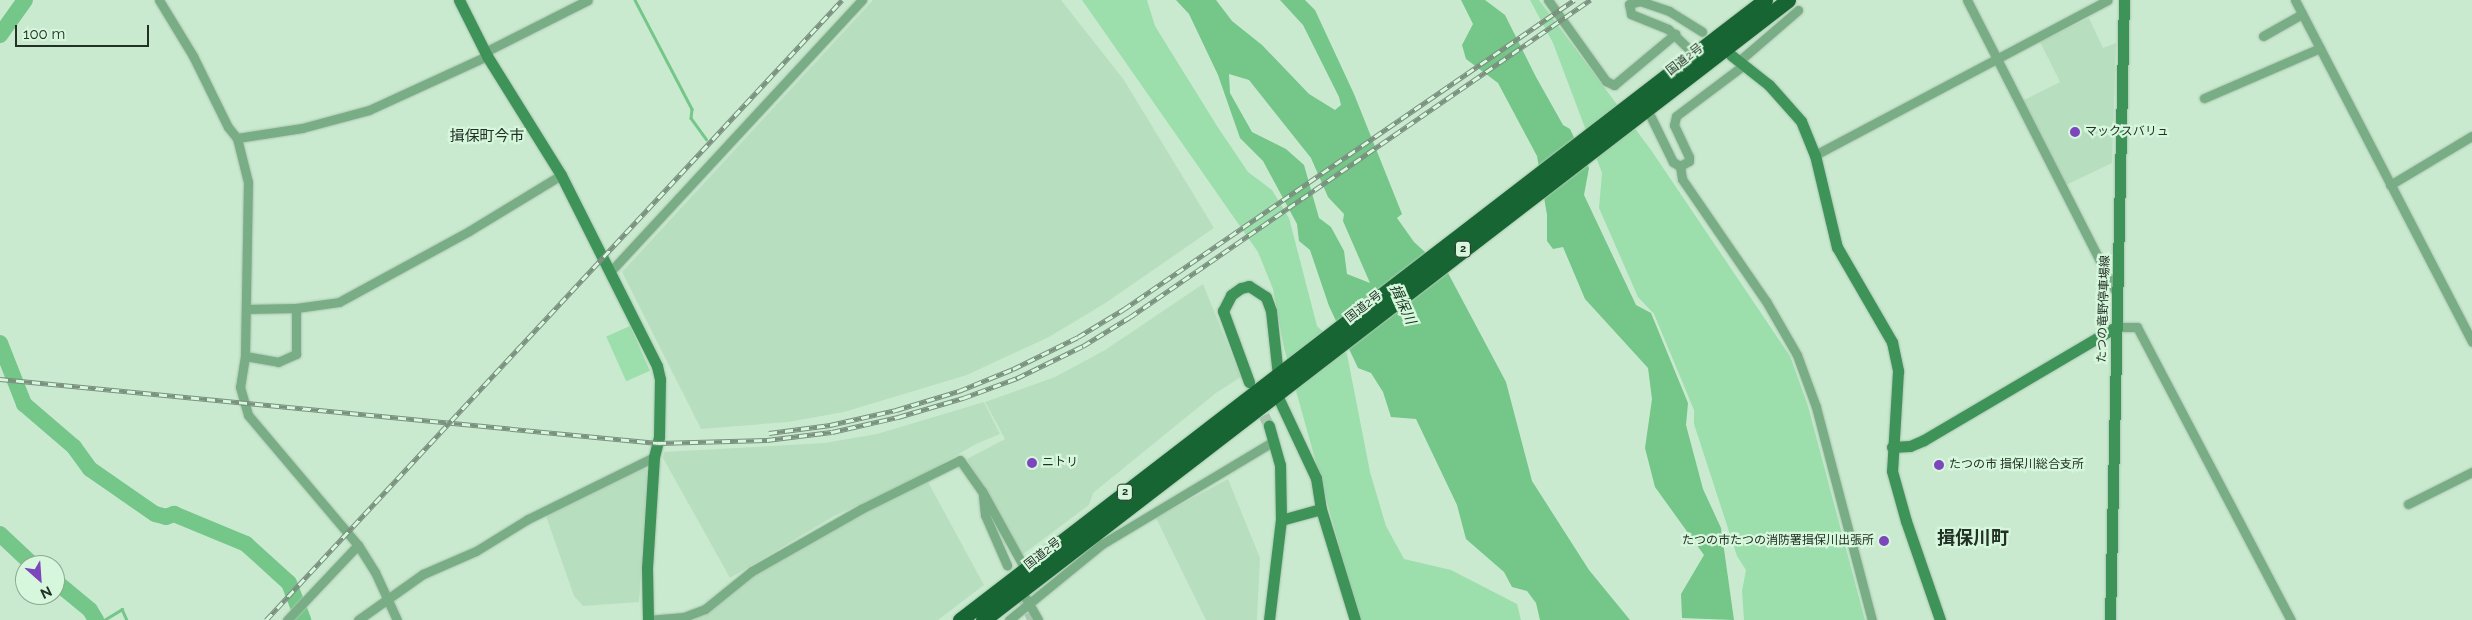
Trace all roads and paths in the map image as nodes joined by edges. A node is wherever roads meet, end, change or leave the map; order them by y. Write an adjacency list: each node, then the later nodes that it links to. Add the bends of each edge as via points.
1 (159, 0): 25 (street)
2 (459, 0): 17 (street)
3 (588, 0): 17 (street)
4 (862, 0): 30 (street)
5 (1548, 0): 14 (street, via 1606,81 1614,85)
6 (1765, 0): 18 (highway, 国道2号 / 2)
7 (1967, 0): 19 (street)
8 (2108, 0): 19 (street)
9 (2124, 0): 31 (street, たつの竜野停車場線)
10 (2295, 0): 12 (street)
11 (1793, 5): 20 (street); 22 (highway, 国道2号 / 2)
12 (2302, 14): 15 (street); 16 (street)
13 (1702, 32): 14 (street, via 1669,11 1640,0 1629,4 1631,14)
14 (1675, 34): 18 (street)
15 (2262, 36)
16 (2320, 48): 21 (street); 29 (street)
17 (486, 54): 25 (street, via 369,110 302,128); 28 (street)
18 (1695, 55): 23 (highway, 国道2号 / 2)
19 (1996, 56): 26 (street); 31 (street)
20 (1738, 60): 26 (street, via 1789,104 1801,121); 27 (street, via 1676,116 1674,125 1689,157 1689,161)
21 (2204, 98)
22 (1647, 109): 23 (highway, 国道2号 / 2); 27 (street, via 1673,162)
23 (1627, 115): 37 (highway, 国道2号 / 2)
24 (2472, 136): 29 (street)
25 (237, 138): 33 (street, via 248,182)
26 (1815, 155): 43 (street, via 1837,247 1886,326 1897,356 1898,391)
27 (1680, 166): 66 (street, via 1682,179 1766,301 1797,355 1816,407)
28 (561, 175): 30 (street); 32 (street, via 339,302)
29 (2390, 185): 35 (street)
30 (610, 272): 44 (street, via 660,379 659,436)
31 (2119, 298): 34 (street, たつの竜野停車場線)
32 (296, 308): 33 (street); 36 (street, via 296,354 278,362)
33 (246, 309): 36 (street)
34 (2116, 327): 43 (street, via 1924,440 1910,446); 68 (street, たつの竜野停車場線); 69 (street, via 2137,327)
35 (2472, 342)
36 (245, 356): 50 (street, via 240,387 248,415)
37 (1294, 371): 38 (highway, 国道2号 / 2); 40 (highway, 国道2号 / 2)
38 (1278, 375): 39 (street, via 1271,311 1266,297 1249,286 1231,295 1223,311); 52 (highway, 国道2号 / 2)
39 (1249, 382)
40 (1276, 393): 48 (street, via 1316,478); 53 (highway, 国道2号 / 2)
41 (1269, 426): 42 (street)
42 (1274, 441): 49 (street, via 1280,465); 55 (street, via 1102,544)
43 (1892, 447): 67 (street, via 1897,492)
44 (654, 457): 54 (street, via 528,519); 59 (street, via 645,602)
45 (2472, 472): 47 (street)
46 (982, 491): 51 (street, via 985,515); 52 (street); 59 (street, via 960,460 916,485 861,509 752,571 705,609 684,617)
47 (2408, 504)
48 (1320, 509): 49 (street); 65 (street)
49 (1281, 520): 64 (street)
50 (358, 545): 54 (street); 56 (street)
51 (1008, 565)
52 (1025, 569): 60 (highway, 国道2号 / 2)
53 (1021, 590): 55 (street); 61 (highway, 国道2号 / 2)
54 (386, 598): 57 (street); 58 (street)
55 (1029, 605): 62 (street); 63 (street)
56 (287, 620)
57 (358, 620)
58 (397, 620)
59 (648, 620)
60 (960, 620)
61 (983, 620)
62 (1009, 620)
63 (1038, 620)
64 (1269, 620)
65 (1355, 620)
66 (1872, 620)
67 (1940, 620)
68 (2110, 620)
69 (2291, 620)

